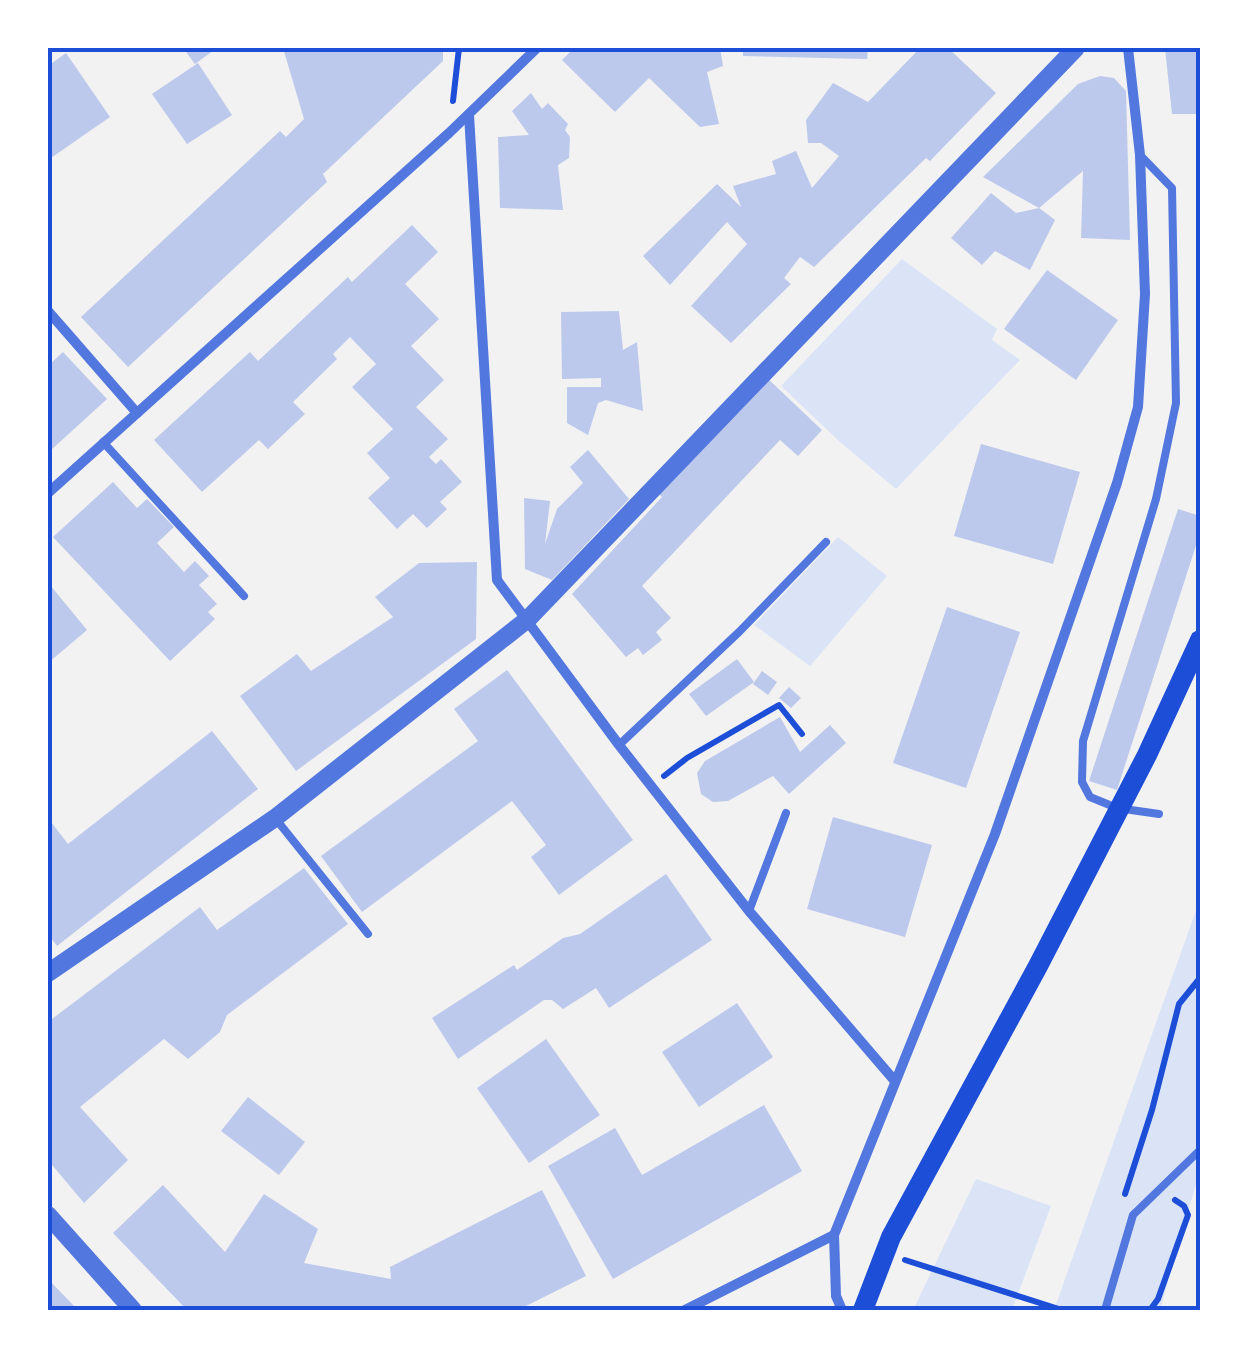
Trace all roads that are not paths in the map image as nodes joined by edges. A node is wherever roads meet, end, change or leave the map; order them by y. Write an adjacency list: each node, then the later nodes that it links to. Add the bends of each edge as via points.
1 (534, 48): 4 (street)
2 (1076, 48): 12 (street)
3 (1128, 48): 5 (street)
4 (469, 115): 7 (street); 12 (street, via 496,580)
5 (1140, 155): 15 (lane, via 1172,188 1176,404 1156,499 1083,741 1082,782 1090,797); 22 (street, via 1146,294 1138,407 995,834)
6 (48, 311): 7 (street)
7 (137, 413): 8 (street)
8 (102, 442): 9 (street); 11 (lane)
9 (48, 493)
10 (826, 542): 14 (lane)
11 (244, 596)
12 (528, 619): 14 (street); 18 (street)
13 (1200, 640): 15 (main road)
14 (619, 745): 19 (street)
15 (1117, 808): 17 (lane); 29 (main road, via 892,1236)
16 (786, 812): 19 (lane)
17 (1159, 814)
18 (275, 818): 20 (lane); 21 (street)
19 (748, 910): 22 (street)
20 (368, 934)
21 (48, 972)
22 (894, 1080): 25 (street)
23 (1200, 1150): 30 (lane, via 1133,1215)
24 (48, 1215): 26 (street)
25 (834, 1235): 27 (street); 28 (street)
26 (133, 1310)
27 (685, 1310)
28 (842, 1310)
29 (863, 1310)
30 (1106, 1310)

